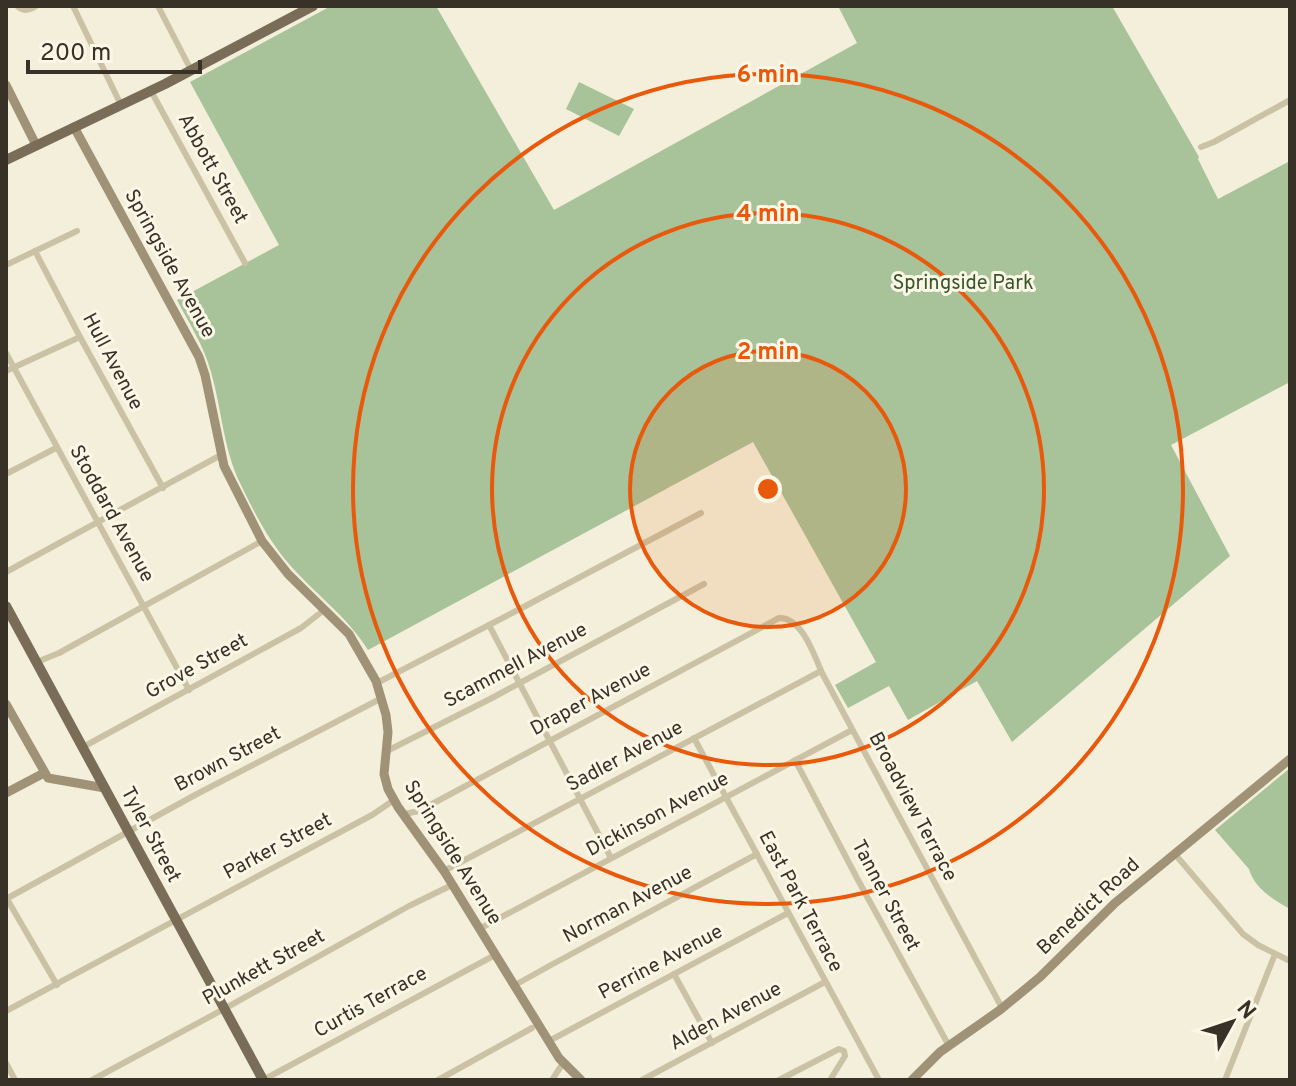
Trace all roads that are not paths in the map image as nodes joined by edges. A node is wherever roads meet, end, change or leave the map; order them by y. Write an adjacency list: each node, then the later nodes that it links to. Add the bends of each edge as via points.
1 (17, 6): 2 (street)
2 (36, 6)
3 (73, 6): 10 (street)
4 (158, 6): 6 (street)
5 (313, 6): 6 (main road)
6 (191, 71): 8 (main road)
7 (6, 85): 12 (street)
8 (151, 91): 10 (main road); 17 (street, Abbott Street)
9 (1290, 100): 13 (street)
10 (121, 105): 11 (main road)
11 (74, 127): 12 (main road); 23 (street, Springside Avenue, via 199,357)
12 (36, 145): 14 (main road)
13 (1201, 147)
14 (6, 160)
15 (77, 231): 16 (street)
16 (35, 251): 18 (street); 19 (street, Hull Avenue)
17 (245, 263)
18 (6, 265)
19 (80, 337): 21 (street); 25 (street, Hull Avenue)
20 (6, 353): 21 (street, Stoddard Avenue)
21 (10, 369): 22 (street, Stoddard Avenue)
22 (56, 448): 24 (street); 27 (street, Stoddard Avenue)
23 (221, 455): 25 (street); 28 (street, Springside Avenue)
24 (6, 474)
25 (163, 488): 27 (street)
26 (701, 513): 35 (street)
27 (97, 522): 29 (street); 31 (street, Stoddard Avenue)
28 (262, 541): 31 (street); 33 (street, Springside Avenue)
29 (6, 572)
30 (704, 584): 39 (street, Scammell Avenue)
31 (143, 605): 36 (street); 40 (street, Stoddard Avenue)
32 (6, 606): 36 (main road, Tyler Street)
33 (324, 610): 38 (street, Springside Avenue, via 349,634); 40 (street, Grove Street)
34 (793, 622): 37 (street, Broadview Terrace); 45 (street, Draper Avenue, via 779,618)
35 (489, 625): 38 (street); 39 (street)
36 (37, 662): 46 (main road, Tyler Street)
37 (821, 671): 43 (street, Broadview Terrace); 44 (street, Sadler Avenue)
38 (377, 683): 41 (street, Springside Avenue)
39 (518, 683): 45 (street); 47 (street, Scammell Avenue)
40 (189, 690): 46 (street, Grove Street)
41 (382, 698): 47 (street, Springside Avenue, via 388,732); 57 (street, Brown Street)
42 (6, 704): 50 (street)
43 (852, 730): 49 (street, Dickinson Avenue); 74 (street, Broadview Terrace)
44 (694, 738): 53 (street, East Park Terrace); 54 (street, Sadler Avenue)
45 (550, 740): 54 (street); 56 (street, Draper Avenue, via 419,811)
46 (83, 747): 51 (main road, Tyler Street)
47 (385, 752): 55 (street, Springside Avenue, via 384,774)
48 (1290, 759): 58 (street, Benedict Road)
49 (795, 760): 53 (street, Dickinson Avenue); 80 (street, Tanner Street)
50 (44, 773): 51 (street, via 55,780); 52 (street)
51 (105, 788): 57 (main road, Tyler Street)
52 (6, 793)
53 (726, 797): 59 (street, East Park Terrace); 60 (street, Dickinson Avenue)
54 (581, 799): 60 (street); 61 (street, Sadler Avenue)
55 (394, 800): 56 (street, Springside Avenue); 65 (street, Parker Street)
56 (404, 814): 61 (street, Springside Avenue)
57 (129, 832): 63 (street, Brown Street); 65 (main road, Tyler Street)
58 (1174, 853): 67 (street, via 1243,934); 74 (street, Benedict Road)
59 (757, 854): 64 (street, East Park Terrace); 73 (street, Norman Avenue)
60 (611, 858): 66 (street, Dickinson Avenue)
61 (444, 871): 62 (street, Springside Avenue)
62 (452, 885): 66 (street, Springside Avenue); 75 (street, Plunkett Street)
63 (6, 899): 72 (street)
64 (788, 913): 70 (street, Perrine Avenue); 71 (street, East Park Terrace)
65 (176, 921): 72 (street, Parker Street); 75 (main road, Tyler Street)
66 (479, 929): 68 (street, Springside Avenue)
67 (1275, 954): 69 (street); 94 (street)
68 (495, 955): 73 (street, Springside Avenue); 85 (street, Curtis Terrace)
69 (1290, 961)
70 (674, 974): 78 (street, Perrine Avenue); 79 (street)
71 (825, 982): 79 (street, Alden Avenue); 92 (street, East Park Terrace)
72 (57, 985): 76 (street, Parker Street)
73 (515, 985): 78 (street, Springside Avenue)
74 (1002, 1008): 80 (street, Benedict Road)
75 (224, 1009): 84 (street, Plunkett Street); 85 (main road, Tyler Street)
76 (6, 1011)
77 (532, 1028): 86 (street)
78 (549, 1041): 82 (street, Springside Avenue)
79 (712, 1043): 89 (street, Alden Avenue)
80 (949, 1046): 93 (street, Benedict Road)
81 (6, 1063): 83 (street)
82 (563, 1063): 87 (street); 88 (street, Springside Avenue)
83 (15, 1080)
84 (92, 1080)
85 (263, 1080)
86 (438, 1080)
87 (552, 1080)
88 (581, 1080)
89 (642, 1080)
90 (779, 1080): 91 (street, via 839,1049 845,1056)
91 (830, 1080)
92 (879, 1080)
93 (912, 1080)
94 (1225, 1080)

